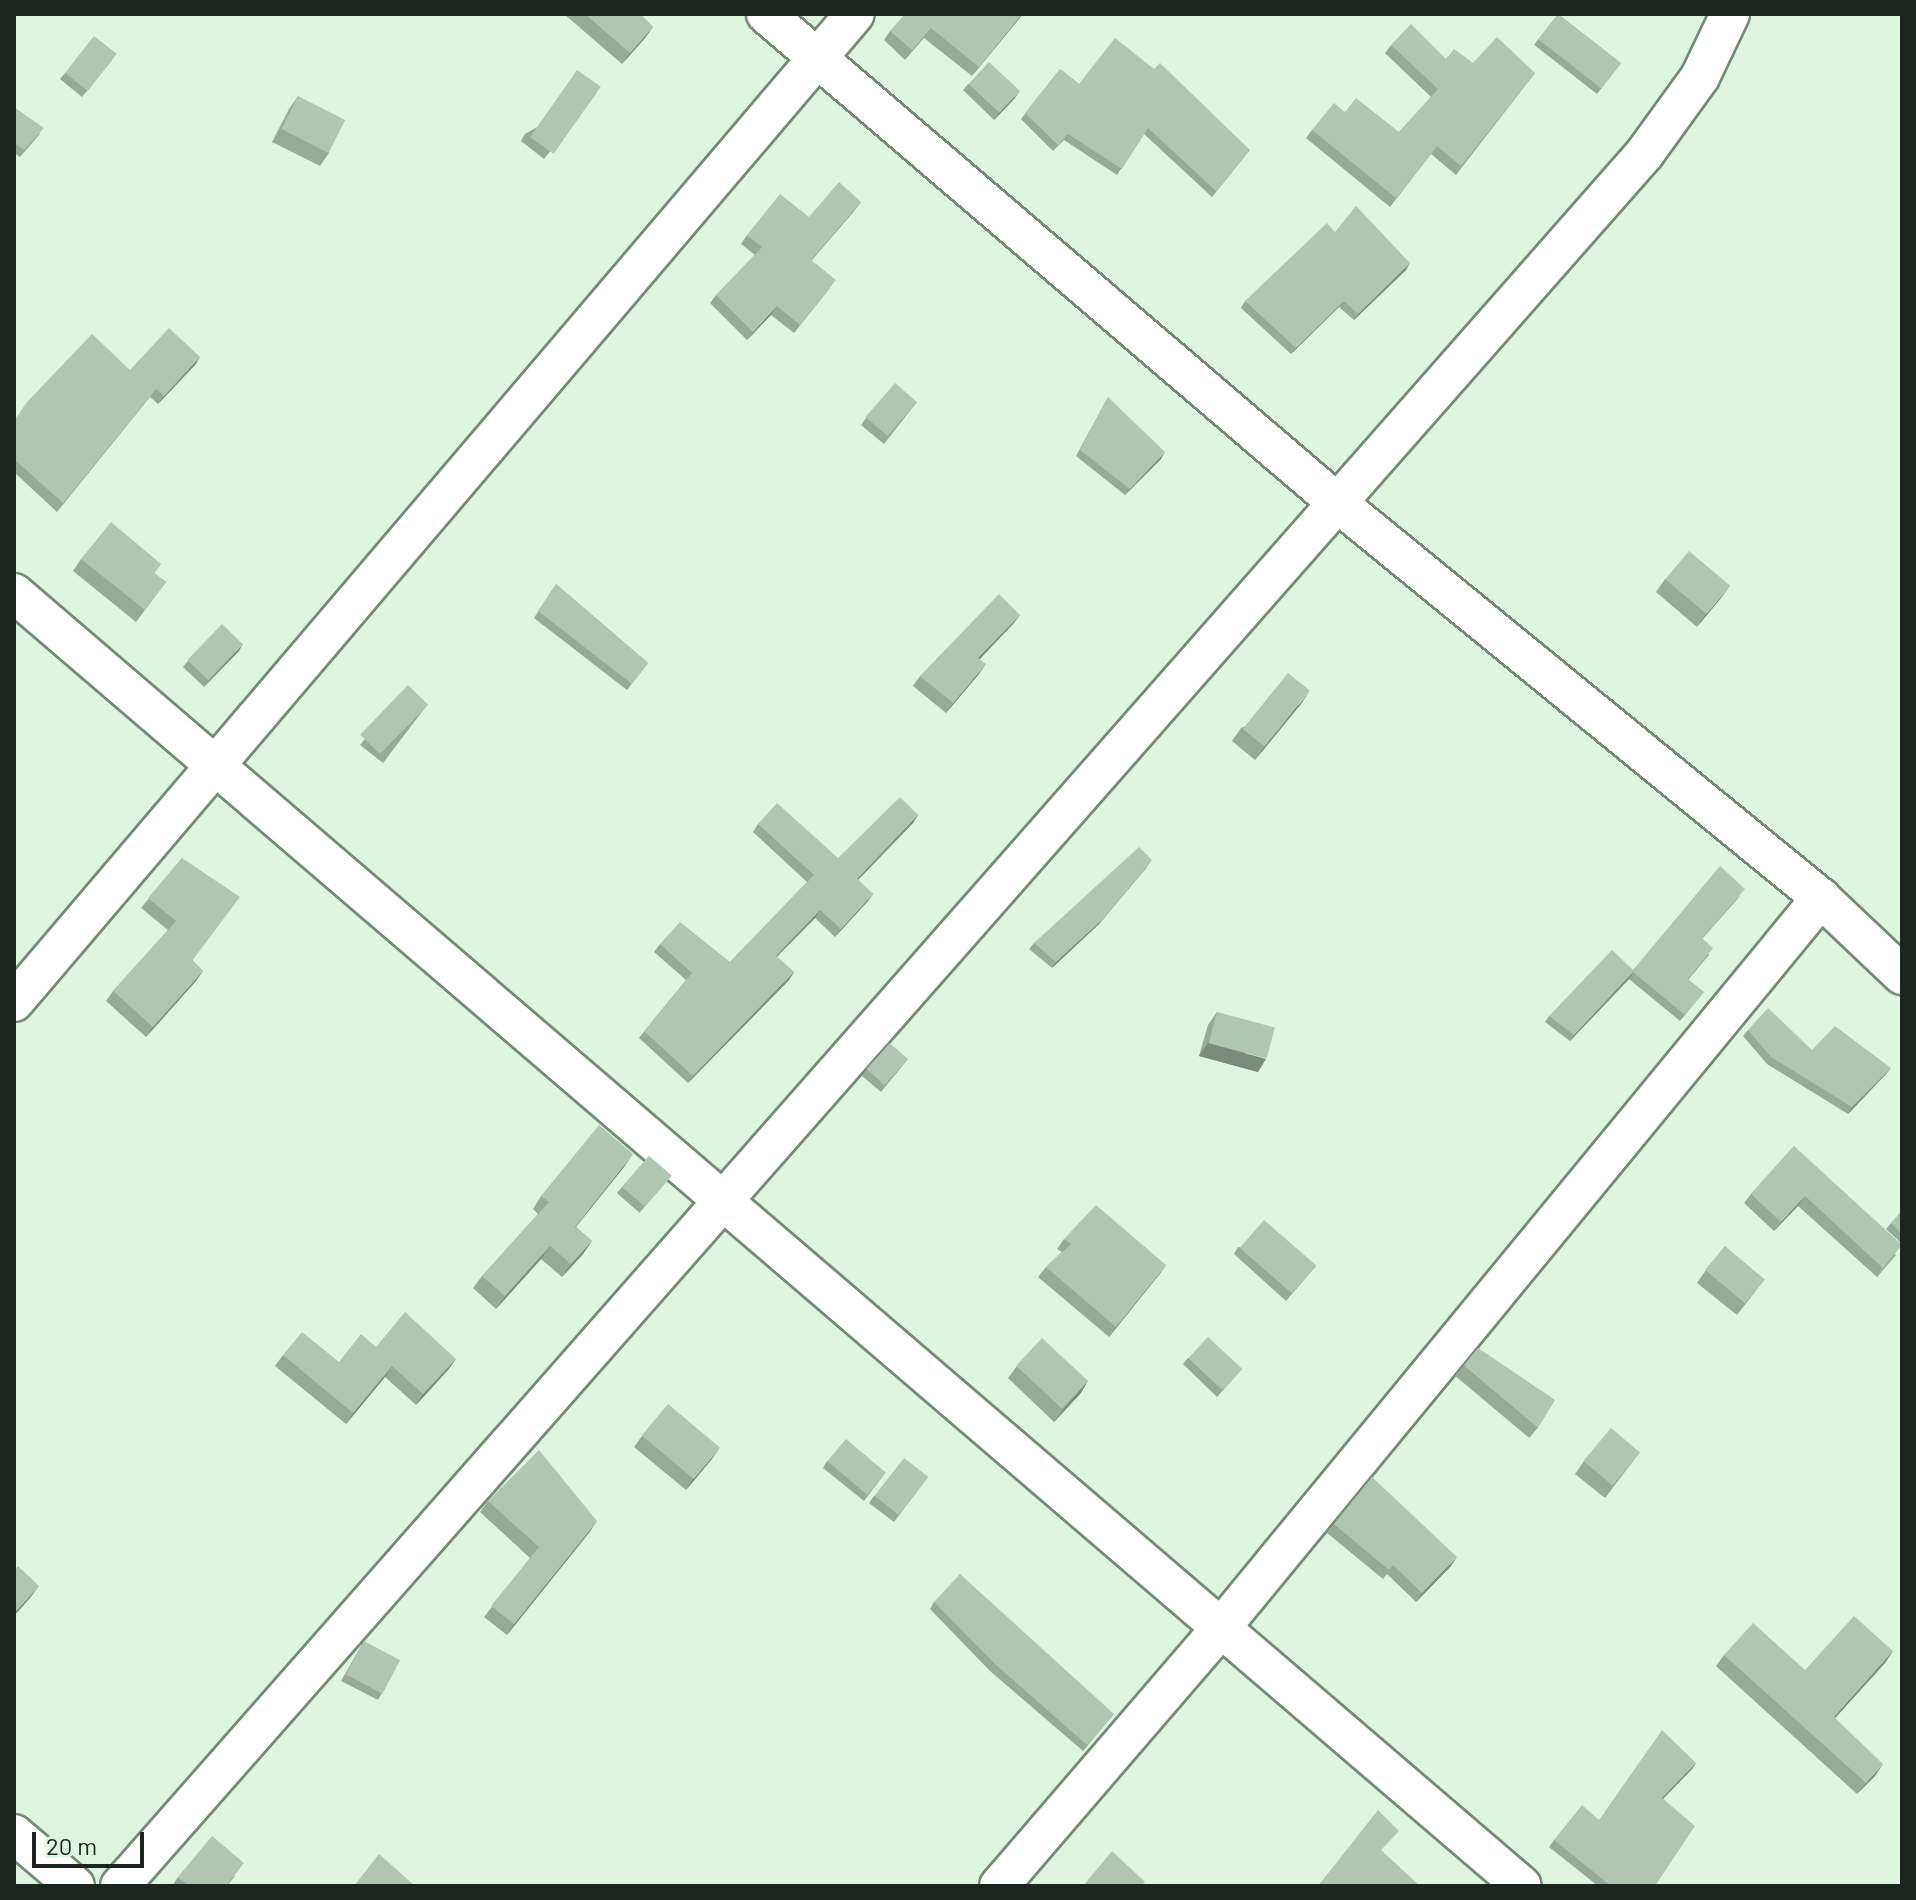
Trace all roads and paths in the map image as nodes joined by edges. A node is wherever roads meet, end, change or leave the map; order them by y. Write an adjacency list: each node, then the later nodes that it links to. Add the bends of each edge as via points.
1 (766, 14): 4 (street)
2 (855, 14): 4 (street)
3 (1730, 14): 5 (street, via 1700,77 1645,153)
4 (818, 58): 5 (street); 7 (street)
5 (1335, 501): 8 (street); 11 (street)
6 (14, 593): 7 (street)
7 (219, 766): 10 (street); 11 (street)
8 (1821, 898): 9 (street); 12 (street)
9 (1902, 975)
10 (14, 1002)
11 (723, 1204): 12 (street); 15 (street)
12 (1219, 1630): 16 (street); 17 (street)
13 (14, 1834): 14 (street)
14 (75, 1886)
15 (120, 1886)
16 (999, 1886)
17 (1522, 1886)

